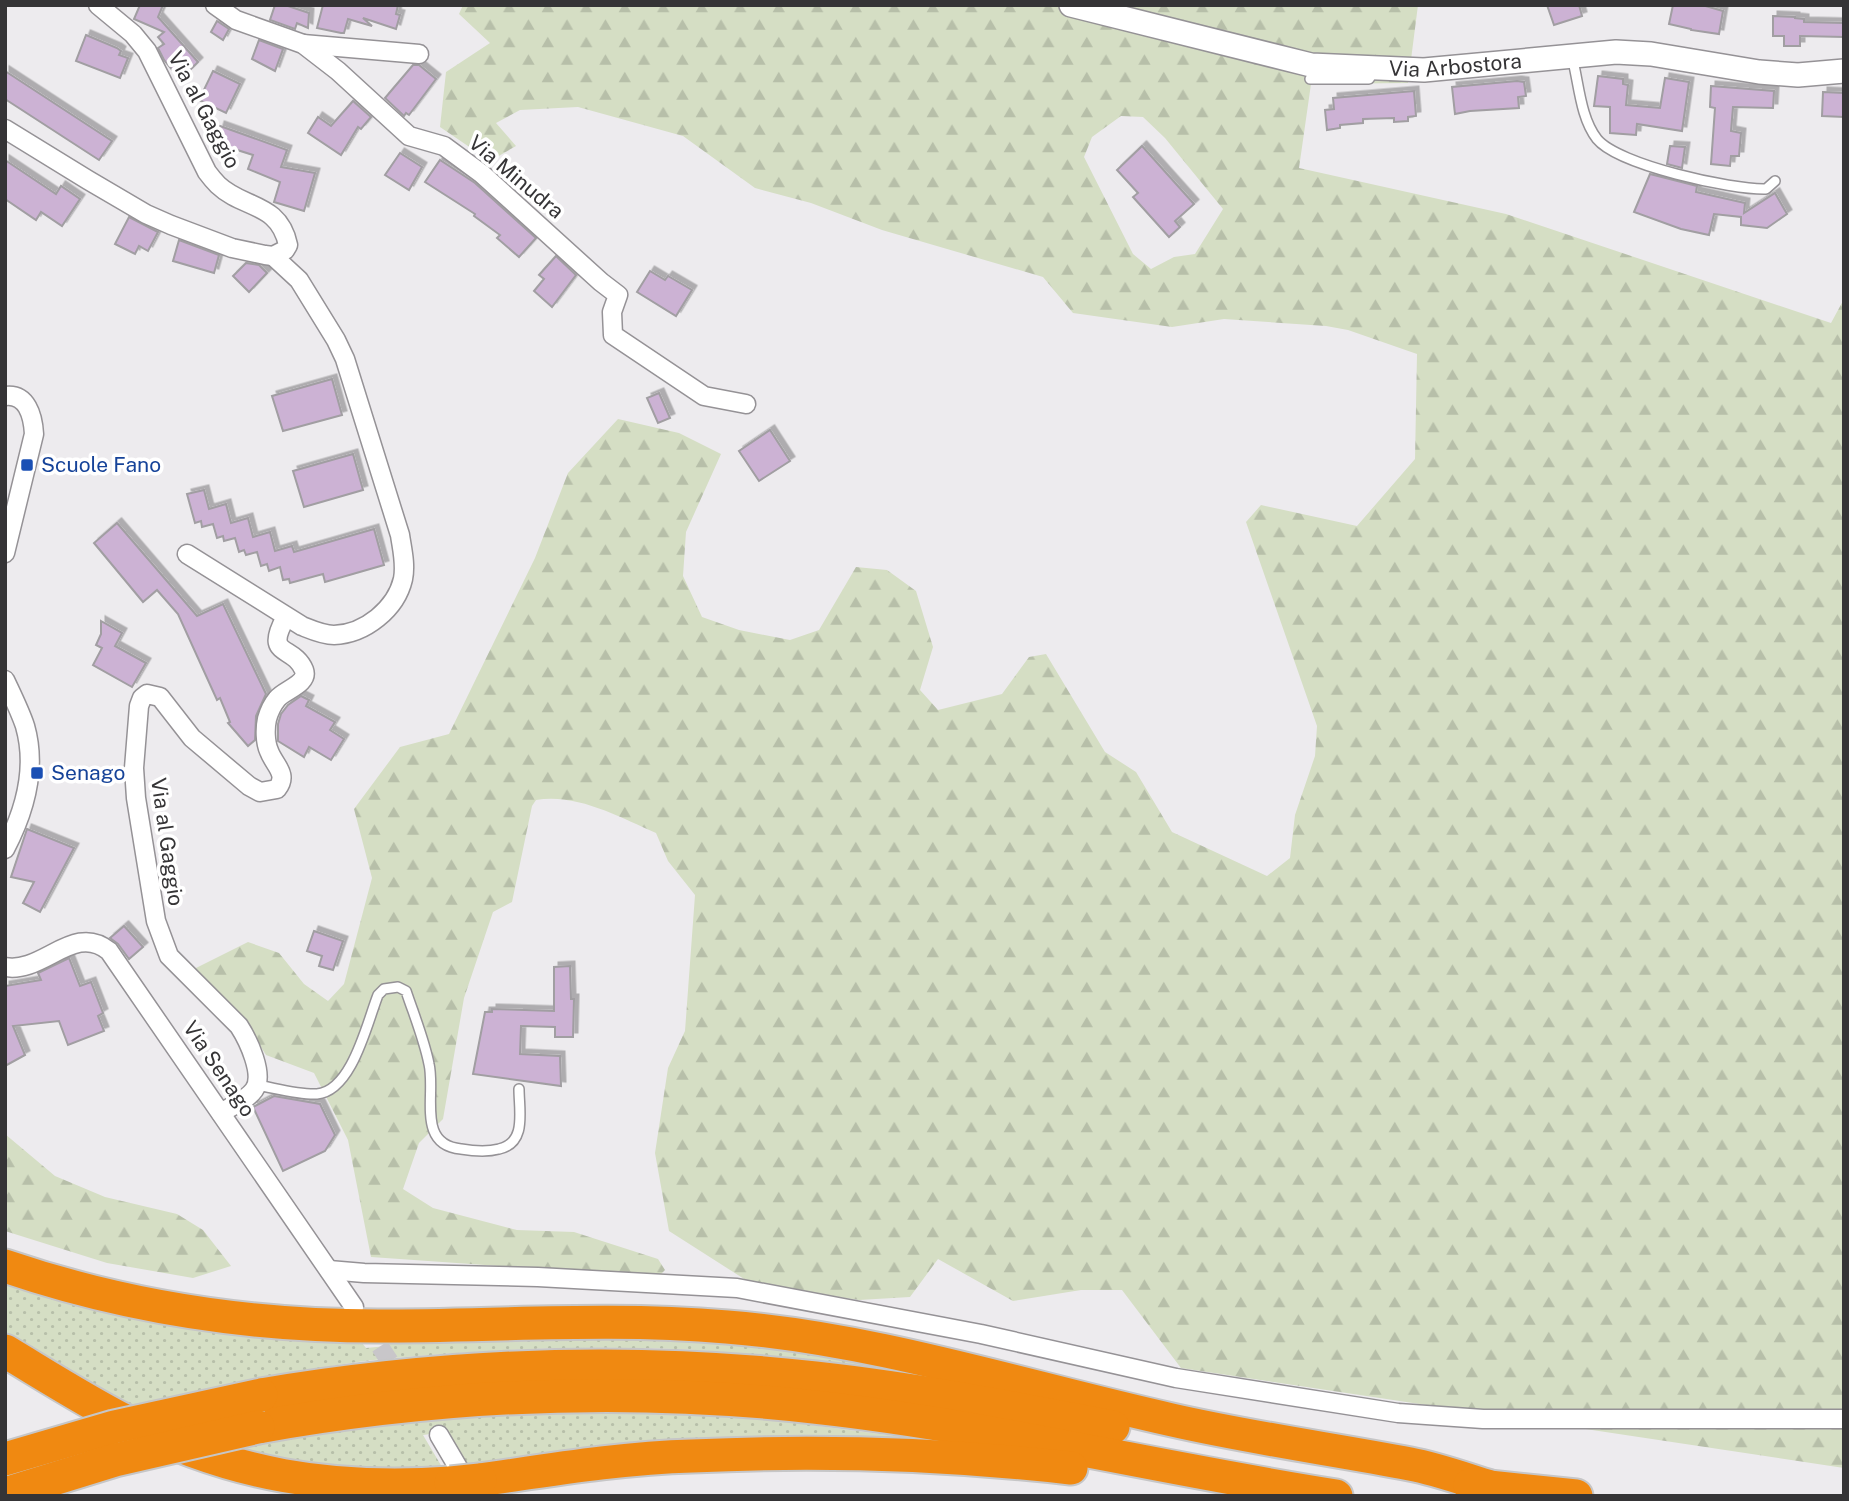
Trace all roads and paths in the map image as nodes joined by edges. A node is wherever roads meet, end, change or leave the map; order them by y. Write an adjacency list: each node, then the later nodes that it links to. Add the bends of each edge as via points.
1 (98, 5): 12 (street, Via al Gaggio, via 147,51 213,178 230,193 267,210 281,226 288,245)
2 (215, 5): 4 (street, Via Minudra, via 236,20)
3 (1071, 5): 7 (street, Via Arbostora, via 1311,65)
4 (303, 44): 5 (street); 14 (street, Via Minudra, via 408,136 444,146 482,174 618,295 612,312 613,335 704,396)
5 (419, 54)
6 (1572, 56): 7 (street, Via Arbostora, via 1424,70); 8 (street, Via Arbostora, via 1651,54 1798,75); 11 (lane, via 1588,124 1615,154 1738,188 1766,189)
7 (1376, 69): 9 (lane, via 1369,79)
8 (1844, 71)
9 (1310, 79)
10 (5, 128): 12 (street, via 146,214 232,248)
11 (1775, 181)
12 (274, 256): 17 (street, via 299,280 345,359 404,558 403,580 395,598 386,611 363,626 334,635)
13 (5, 396): 15 (street, via 26,403 34,434)
14 (746, 404)
15 (5, 553)
16 (187, 554): 17 (street)
17 (286, 617): 21 (street, Via al Gaggio, via 277,641 300,664 304,677 278,697 267,720 268,751 282,775 277,789 260,792 249,786 192,738 160,697 147,694 139,706 134,768 138,815 163,945 239,1026 248,1040)
18 (5, 680): 19 (street, via 24,724 31,771)
19 (5, 849)
20 (5, 967): 23 (street, Via Senago, via 35,965 75,942 104,946)
21 (257, 1085): 22 (lane, via 314,1094 333,1087 351,1065 378,995 398,987 406,991 430,1067 430,1122 436,1136 452,1148 506,1147 519,1132); 23 (street)
22 (519, 1089)
23 (221, 1113): 26 (street, Via Senago)
24 (5, 1246): 28 (highway, via 49,1266)
25 (5, 1266): 28 (highway, via 112,1297)
26 (329, 1270): 27 (street, Via Senago); 31 (street, via 737,1288 981,1334 1164,1376 1398,1413 1483,1419)
27 (354, 1307)
28 (201, 1314): 35 (highway, via 331,1325 643,1322 777,1332 966,1368 1265,1440 1414,1464)
29 (5, 1352): 34 (highway, via 126,1421 210,1457 338,1484)
30 (260, 1411): 33 (highway, bridge, via 114,1427); 35 (highway, via 371,1378 617,1365 729,1370 903,1390 1294,1460); 36 (highway, bridge, via 158,1449); 38 (highway, via 592,1394 723,1398 939,1424)
31 (1844, 1419)
32 (439, 1435): 34 (street)
33 (5, 1459)
34 (468, 1486): 37 (highway, via 600,1464 692,1455 859,1455 1054,1466)
35 (1490, 1487): 39 (highway)
36 (5, 1494)
37 (1249, 1496)
38 (1336, 1496)
39 (1576, 1496)

